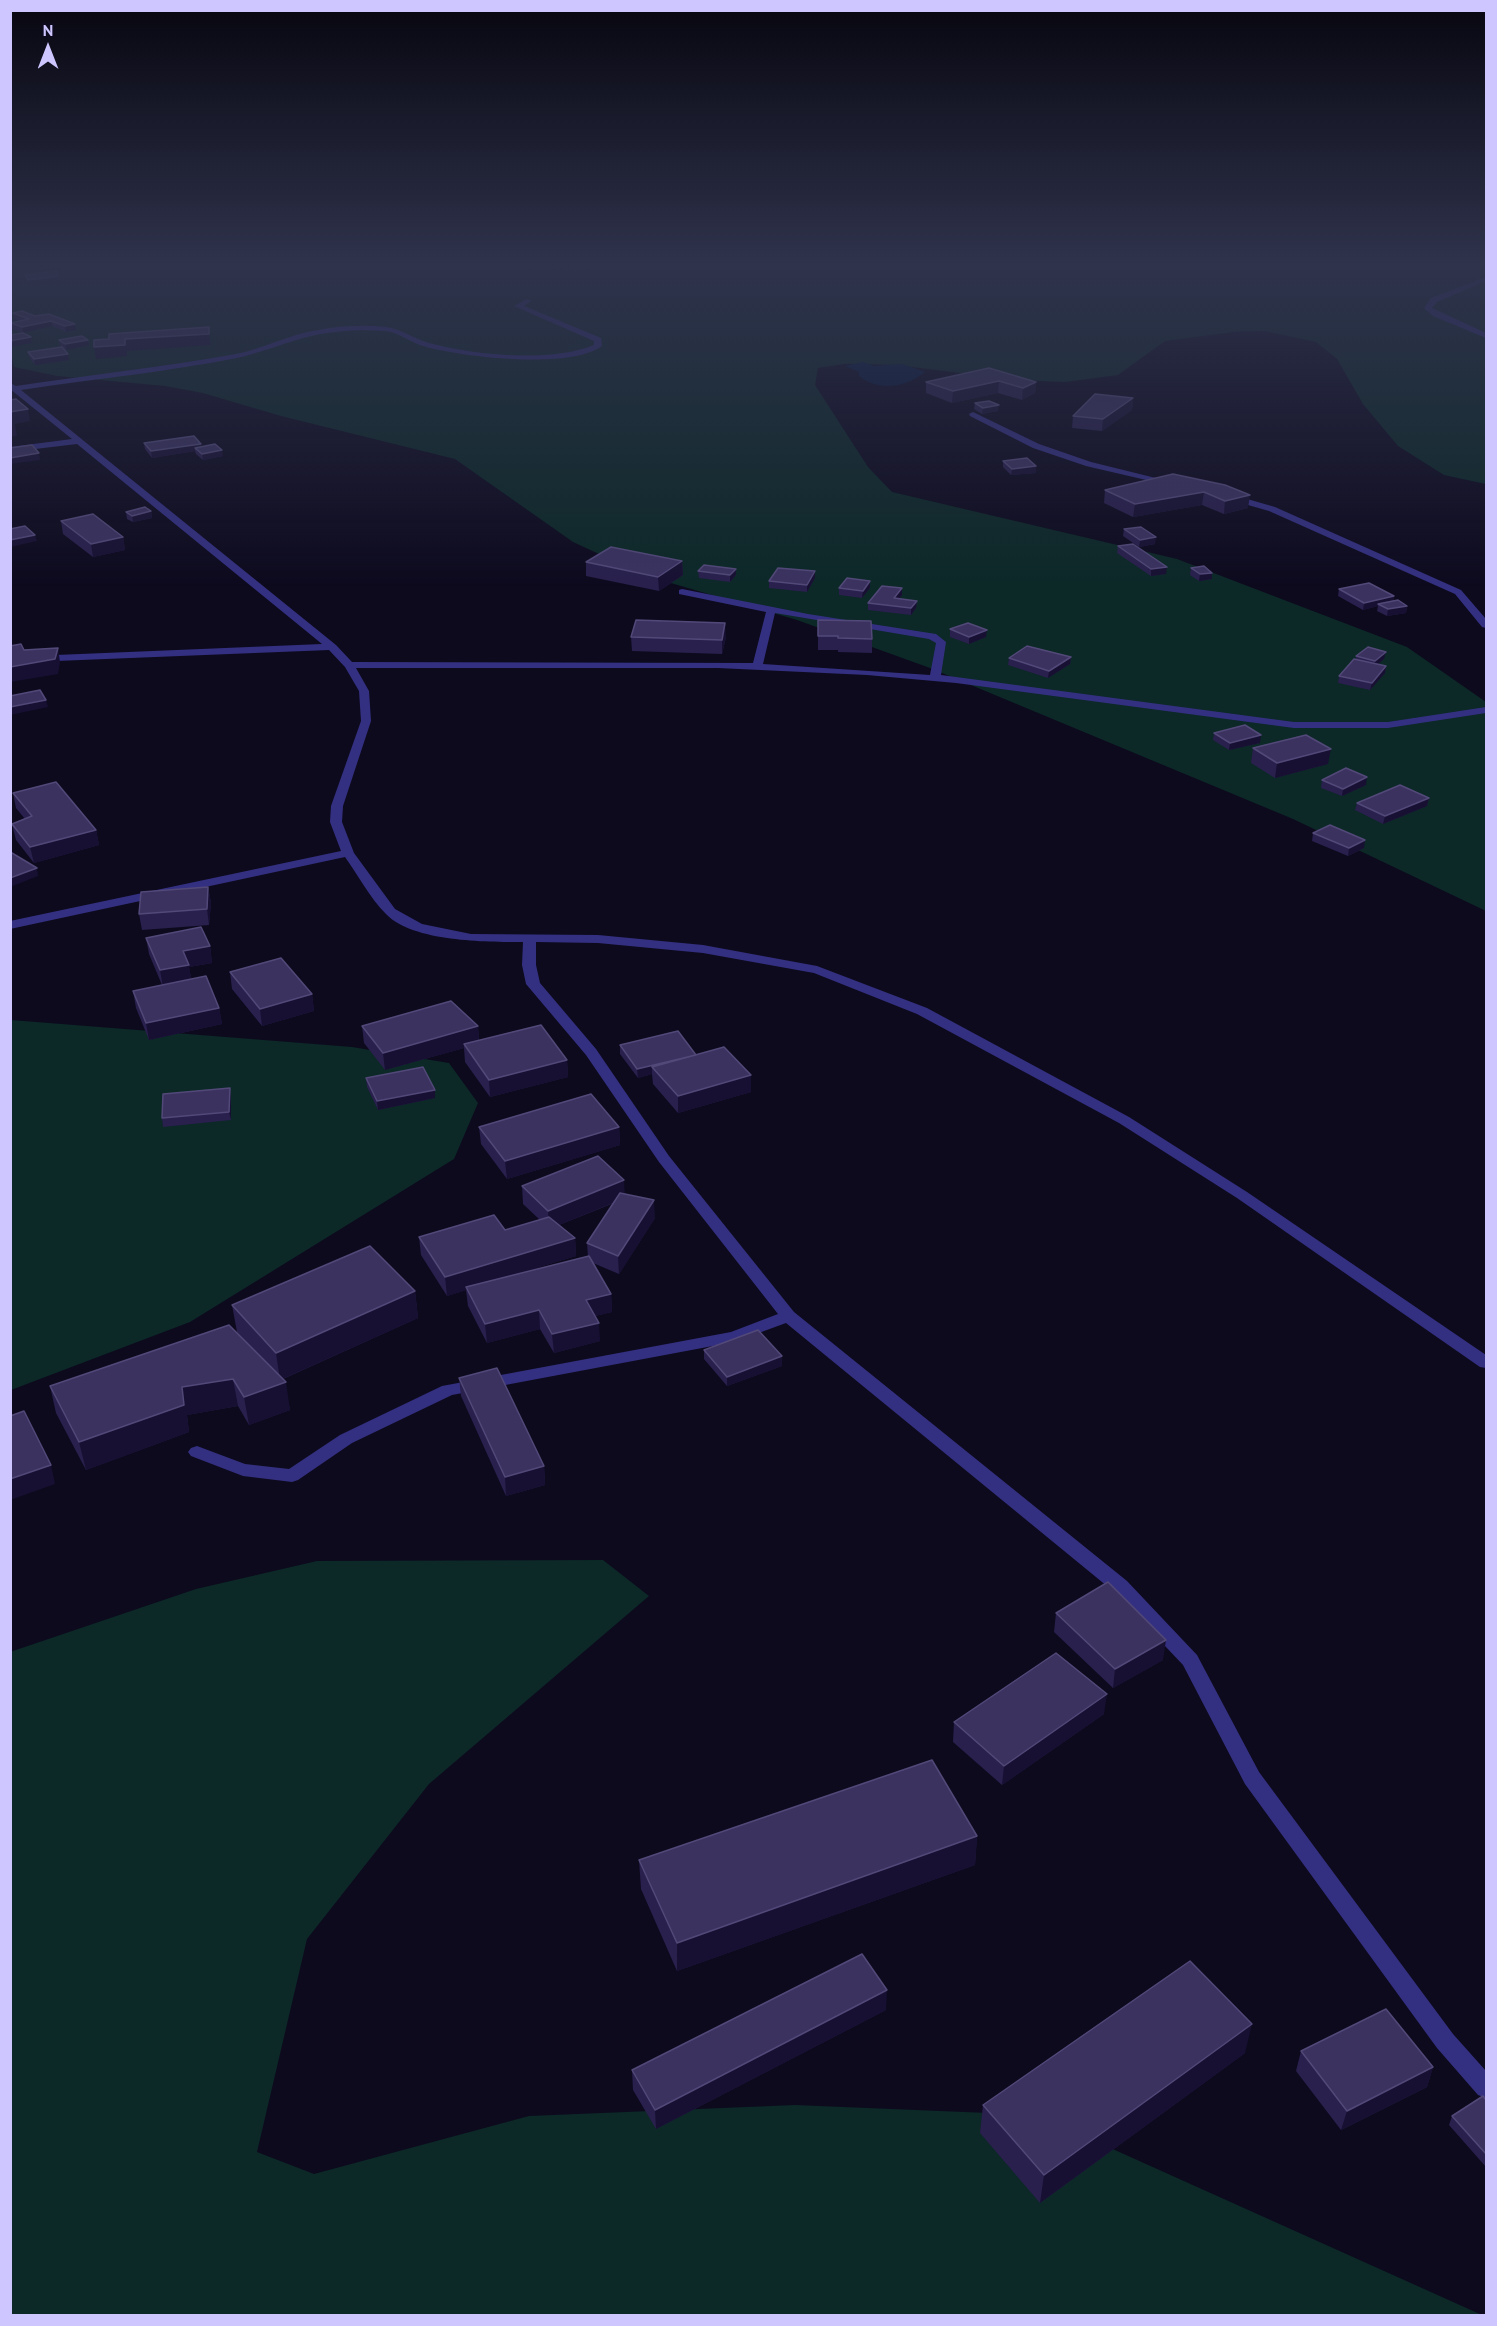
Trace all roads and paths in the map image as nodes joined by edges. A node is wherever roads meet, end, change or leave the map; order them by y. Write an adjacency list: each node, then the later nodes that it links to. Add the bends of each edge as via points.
1 (125, 372): 2 (street)
2 (13, 387): 4 (street)
3 (973, 414): 6 (street, via 1036,446 1089,464)
4 (79, 441): 5 (street); 11 (street)
5 (10, 450)
6 (1181, 484)
7 (1215, 492): 10 (street, via 1272,509 1458,592)
8 (682, 592): 9 (street)
9 (771, 609): 14 (street); 15 (street, via 932,636 941,642)
10 (1486, 626)
11 (332, 648): 12 (street, via 56,658); 13 (street)
12 (10, 654)
13 (349, 665): 14 (street); 17 (street, via 364,691 366,722 337,806 336,822)
14 (757, 666): 15 (street)
15 (935, 678): 16 (street, via 1293,725 1388,725)
16 (1486, 710)
17 (348, 853): 18 (street); 19 (street, via 391,912 418,927 471,938)
18 (10, 925)
19 (530, 938): 20 (street, via 533,984 591,1052 664,1159); 21 (street, via 598,939 703,950 817,970 922,1011 1124,1120 1242,1195)
20 (788, 1316): 22 (street, via 734,1337 448,1390 345,1439 292,1476 243,1470); 23 (street, via 1120,1586 1190,1660 1252,1778 1445,2041)
21 (1486, 1364)
22 (197, 1452)
23 (1486, 2087)

